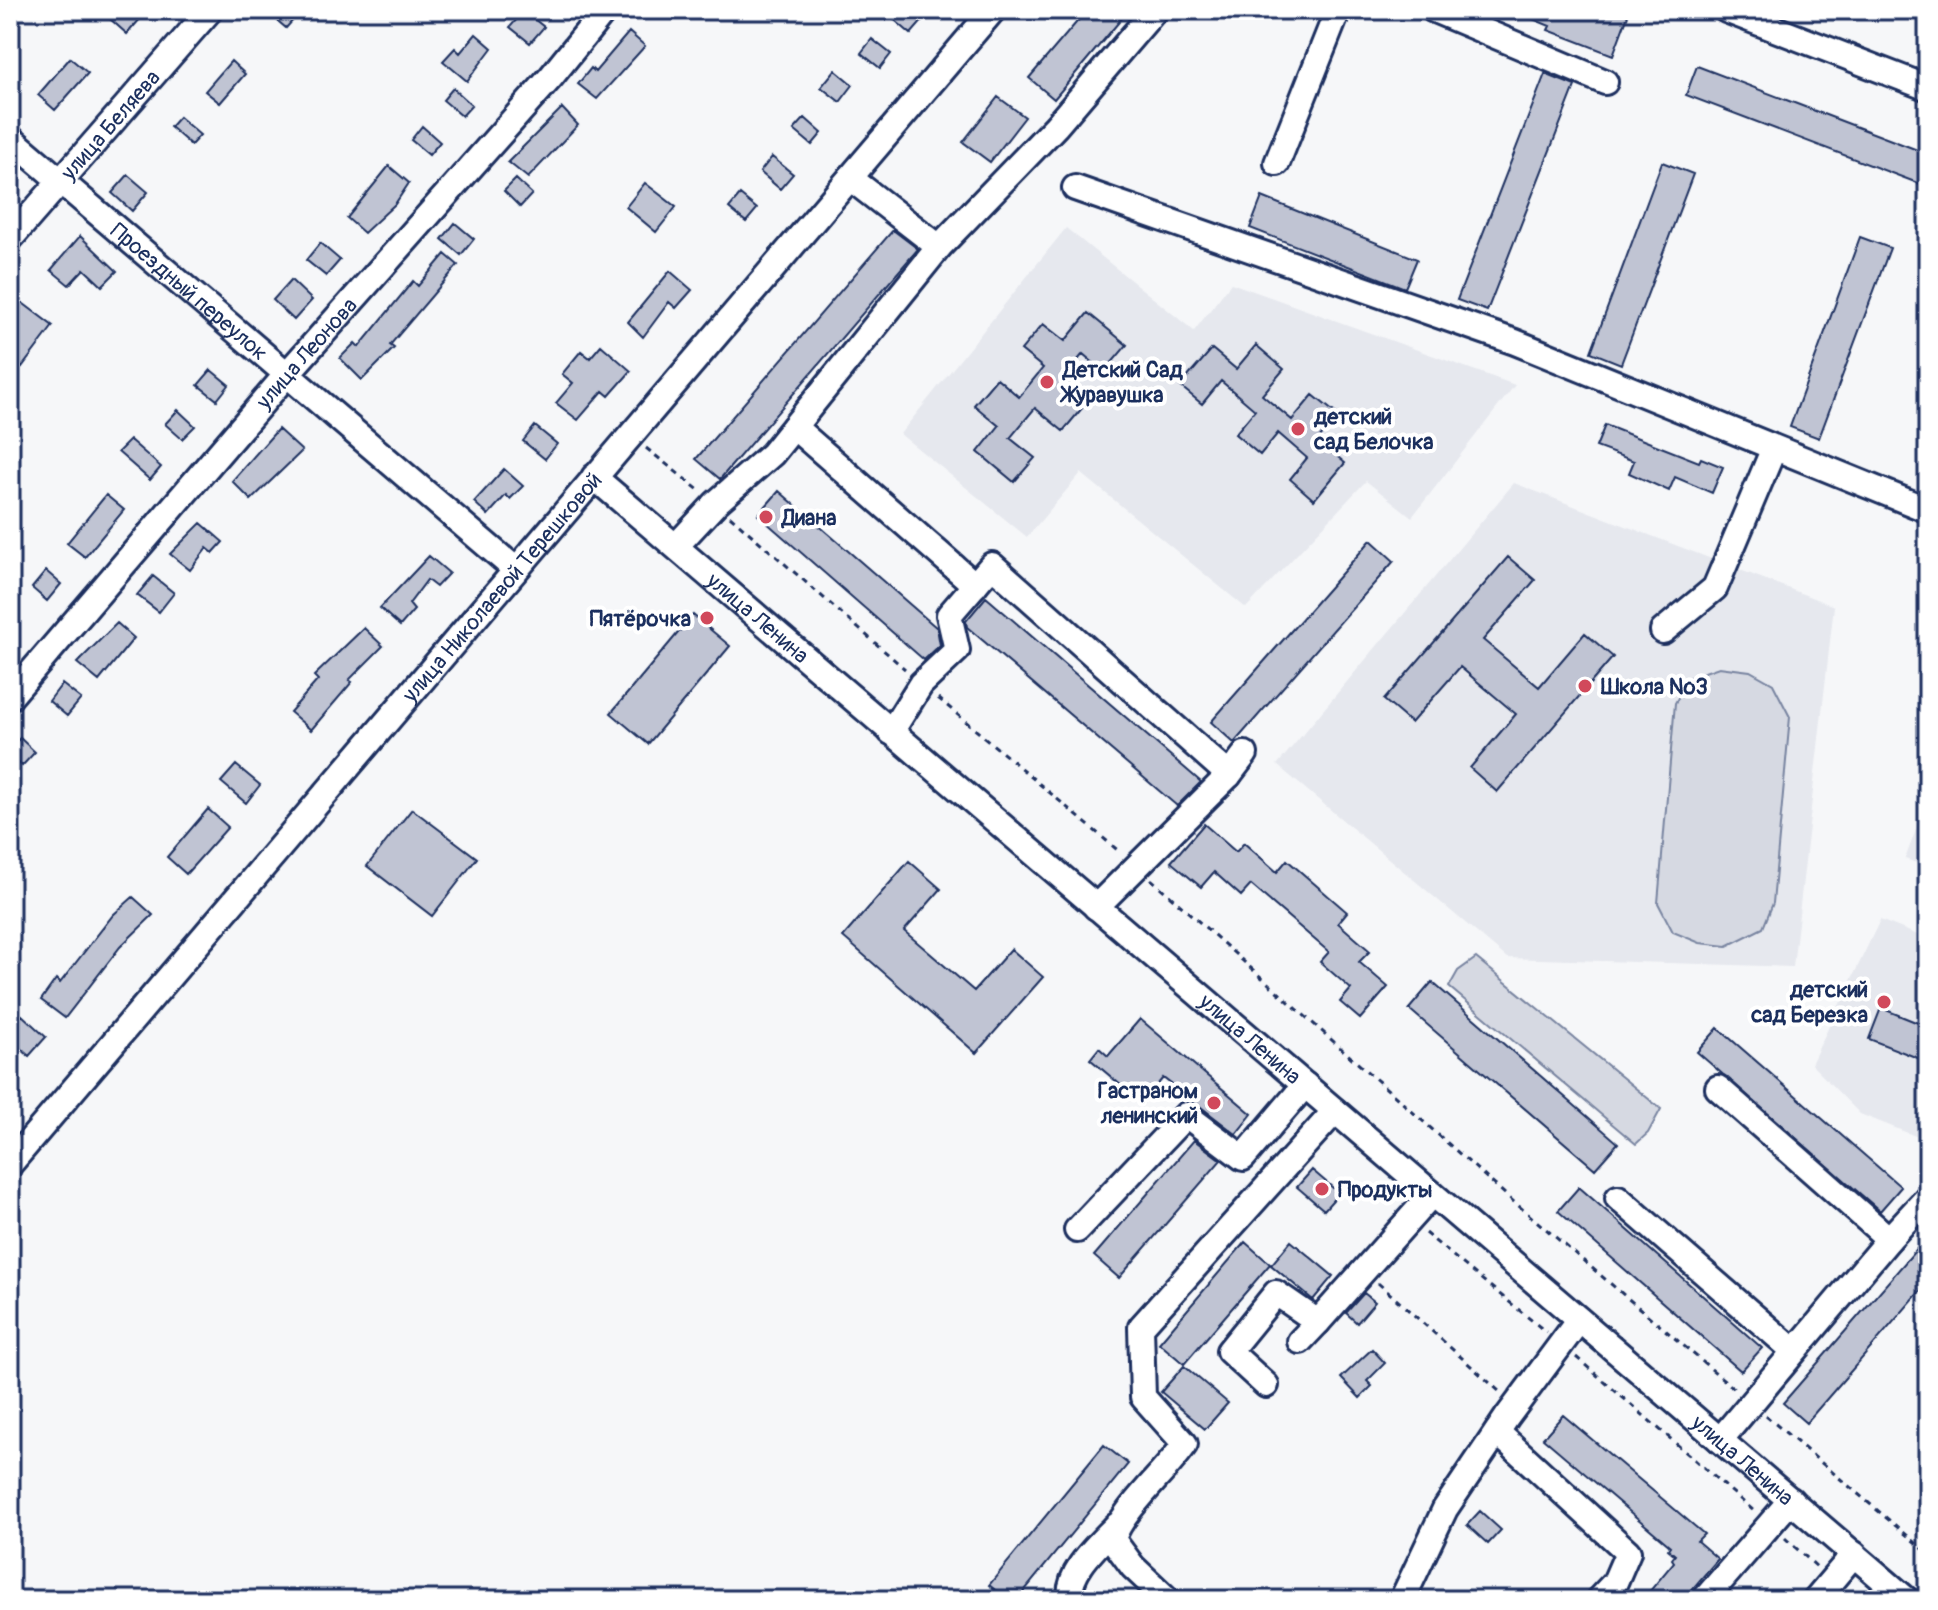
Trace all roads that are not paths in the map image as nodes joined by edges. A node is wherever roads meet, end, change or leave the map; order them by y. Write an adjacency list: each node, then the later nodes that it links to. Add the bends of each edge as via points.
1 (210, 10): 14 (street, улица Беляева)
2 (605, 10): 18 (street, улица Леонова)
3 (993, 10): 13 (street, улица Николаевой Терешковой)
4 (1155, 10): 17 (street, via 1056,126)
5 (1338, 10): 12 (street)
6 (1434, 10): 8 (street)
7 (1726, 10): 10 (street)
8 (1464, 16): 9 (street)
9 (1605, 82)
10 (1928, 88)
11 (10, 138): 14 (street, Проездный переулок)
12 (1277, 163)
13 (850, 178): 17 (street); 21 (street, улица Николаевой Терешковой)
14 (61, 180): 16 (street, улица Беляева); 18 (street, Проездный переулок)
15 (1075, 188): 20 (street, via 1515,342)
16 (10, 239)
17 (939, 247): 19 (street)
18 (287, 374): 24 (street, Проездный переулок); 27 (street, улица Леонова)
19 (794, 427): 23 (street); 25 (street)
20 (1774, 448): 22 (street); 26 (street, via 1715,588)
21 (594, 477): 23 (street, улица Ленина); 24 (street, улица Николаевой Терешковой)
22 (1928, 510)
23 (676, 546): 28 (street, улица Ленина)
24 (515, 569): 35 (street, улица Николаевой Терешковой)
25 (975, 585): 28 (street, via 949,615 957,650 921,684); 30 (street, via 992,565)
26 (1663, 631)
27 (10, 697)
28 (891, 732): 31 (street, улица Ленина)
29 (1245, 754): 30 (street)
30 (1229, 775): 31 (street)
31 (1096, 907): 32 (street, улица Ленина)
32 (1305, 1085): 34 (street, улица Ленина); 39 (street, via 1243,1158 1186,1115)
33 (1718, 1088): 40 (street)
34 (1335, 1111): 36 (street, улица Ленина); 49 (street, via 1141,1327 1143,1397 1185,1444)
35 (10, 1164)
36 (1432, 1194): 41 (street, улица Ленина); 42 (street)
37 (1928, 1197): 40 (street)
38 (1618, 1198): 44 (street)
39 (1077, 1230)
40 (1889, 1239): 44 (street)
41 (1579, 1320): 46 (street); 47 (street, улица Ленина)
42 (1318, 1322): 43 (street); 45 (street, via 1276,1293 1229,1351)
43 (1300, 1341)
44 (1794, 1351): 47 (street)
45 (1266, 1385)
46 (1497, 1432): 53 (street, via 1445,1509); 54 (street, via 1628,1552 1615,1582)
47 (1720, 1440): 48 (street, улица Ленина)
48 (1791, 1500): 50 (street, улица Ленина); 55 (street)
49 (1116, 1526): 51 (street, via 1084,1561); 52 (street, via 1113,1540)
50 (1854, 1554): 56 (street); 57 (street, улица Ленина)
51 (1071, 1600)
52 (1168, 1600)
53 (1402, 1600)
54 (1598, 1600)
55 (1704, 1600)
56 (1815, 1600)
57 (1907, 1600)

